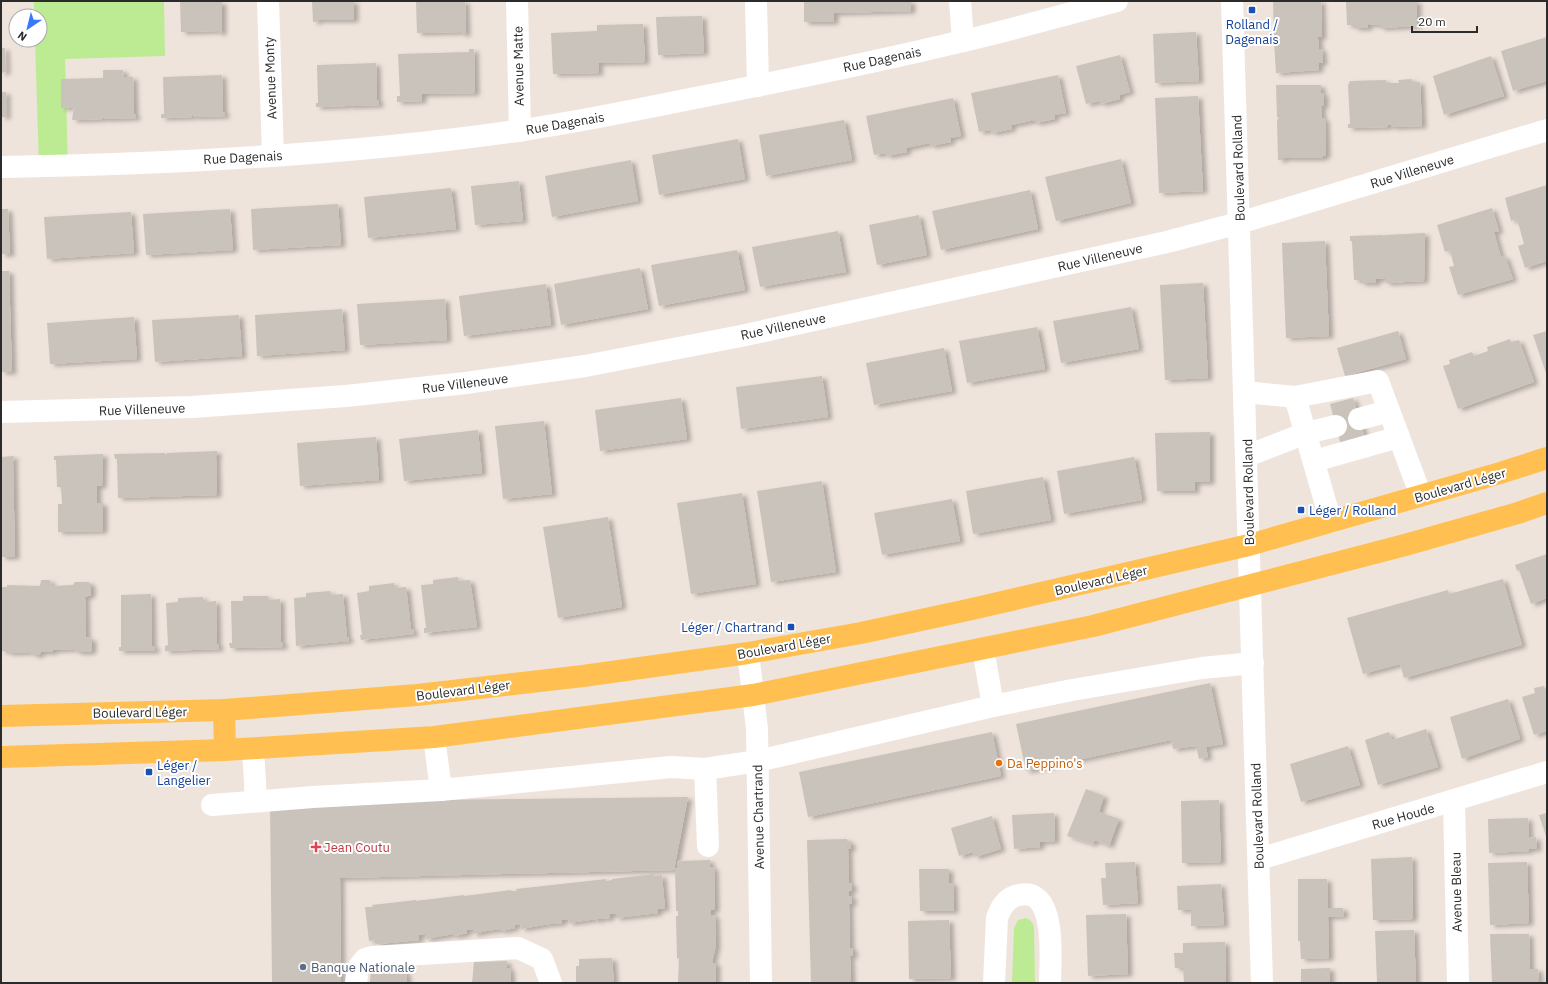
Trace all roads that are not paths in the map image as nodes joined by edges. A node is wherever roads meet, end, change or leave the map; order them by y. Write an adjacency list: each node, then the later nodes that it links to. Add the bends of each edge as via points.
1 (268, 1): 11 (street, Avenue Monty)
2 (517, 1): 10 (street, Avenue Matte)
3 (756, 1): 8 (street)
4 (960, 1): 7 (street)
5 (1117, 1): 7 (street, Rue Dagenais)
6 (1232, 1): 13 (street, Boulevard Rolland)
7 (963, 41): 8 (street, Rue Dagenais)
8 (758, 86): 10 (street, Rue Dagenais)
9 (1547, 130): 13 (street, Rue Villeneuve)
10 (520, 131): 11 (street, Rue Dagenais, via 396,146)
11 (273, 156): 12 (street, Rue Dagenais, via 76,166)
12 (1, 167)
13 (1239, 223): 14 (street, Boulevard Rolland); 17 (street, Rue Villeneuve, via 1167,242 920,297 585,366 466,383 346,396 192,407)
14 (1245, 392): 15 (street); 22 (street, Boulevard Rolland)
15 (1295, 397): 16 (street, via 1378,381); 20 (street)
16 (1389, 411): 18 (street); 21 (street)
17 (1, 412)
18 (1359, 419)
19 (1336, 426): 20 (street)
20 (1306, 433): 22 (street); 24 (street)
21 (1399, 437): 24 (street); 25 (street)
22 (1247, 456): 28 (street, Boulevard Rolland)
23 (1547, 458): 25 (main road, Boulevard Léger)
24 (1314, 461): 27 (street)
25 (1421, 496): 27 (main road, Boulevard Léger)
26 (1547, 503): 29 (main road, via 1510,516)
27 (1331, 522): 28 (main road, Boulevard Léger)
28 (1249, 545): 29 (street, Boulevard Rolland); 31 (main road, Boulevard Léger, via 965,611)
29 (1249, 586): 30 (main road, via 1093,626); 32 (street, Boulevard Rolland)
30 (983, 649): 33 (main road); 34 (street)
31 (748, 653): 33 (street, Avenue Chartrand); 35 (main road, Boulevard Léger, via 583,676 417,695)
32 (1253, 663): 34 (street, via 1202,668); 49 (street, Boulevard Rolland)
33 (753, 695): 37 (main road); 41 (street, Avenue Chartrand)
34 (994, 706): 41 (street)
35 (224, 710): 36 (main road, Boulevard Léger); 39 (main road)
36 (1, 716)
37 (434, 737): 38 (main road); 44 (street)
38 (253, 748): 39 (main road); 45 (street)
39 (225, 750): 40 (main road)
40 (1, 757)
41 (758, 760): 42 (street); 52 (street, Avenue Chartrand)
42 (705, 769): 44 (street, via 671,767); 48 (street)
43 (1547, 772): 46 (street, Rue Houde)
44 (441, 790): 45 (street)
45 (256, 800): 47 (street)
46 (1454, 801): 49 (street, Rue Houde); 56 (street, Avenue Bleau)
47 (212, 805)
48 (708, 846)
49 (1259, 859): 55 (street, Boulevard Rolland)
50 (356, 983): 51 (street, via 358,968 365,959 373,957 518,948 542,959)
51 (551, 983)
52 (761, 983)
53 (994, 983): 54 (street, via 997,918 1006,902 1014,896 1023,894 1034,897 1047,912 1050,922)
54 (1050, 983)
55 (1262, 983)
56 (1458, 983)

